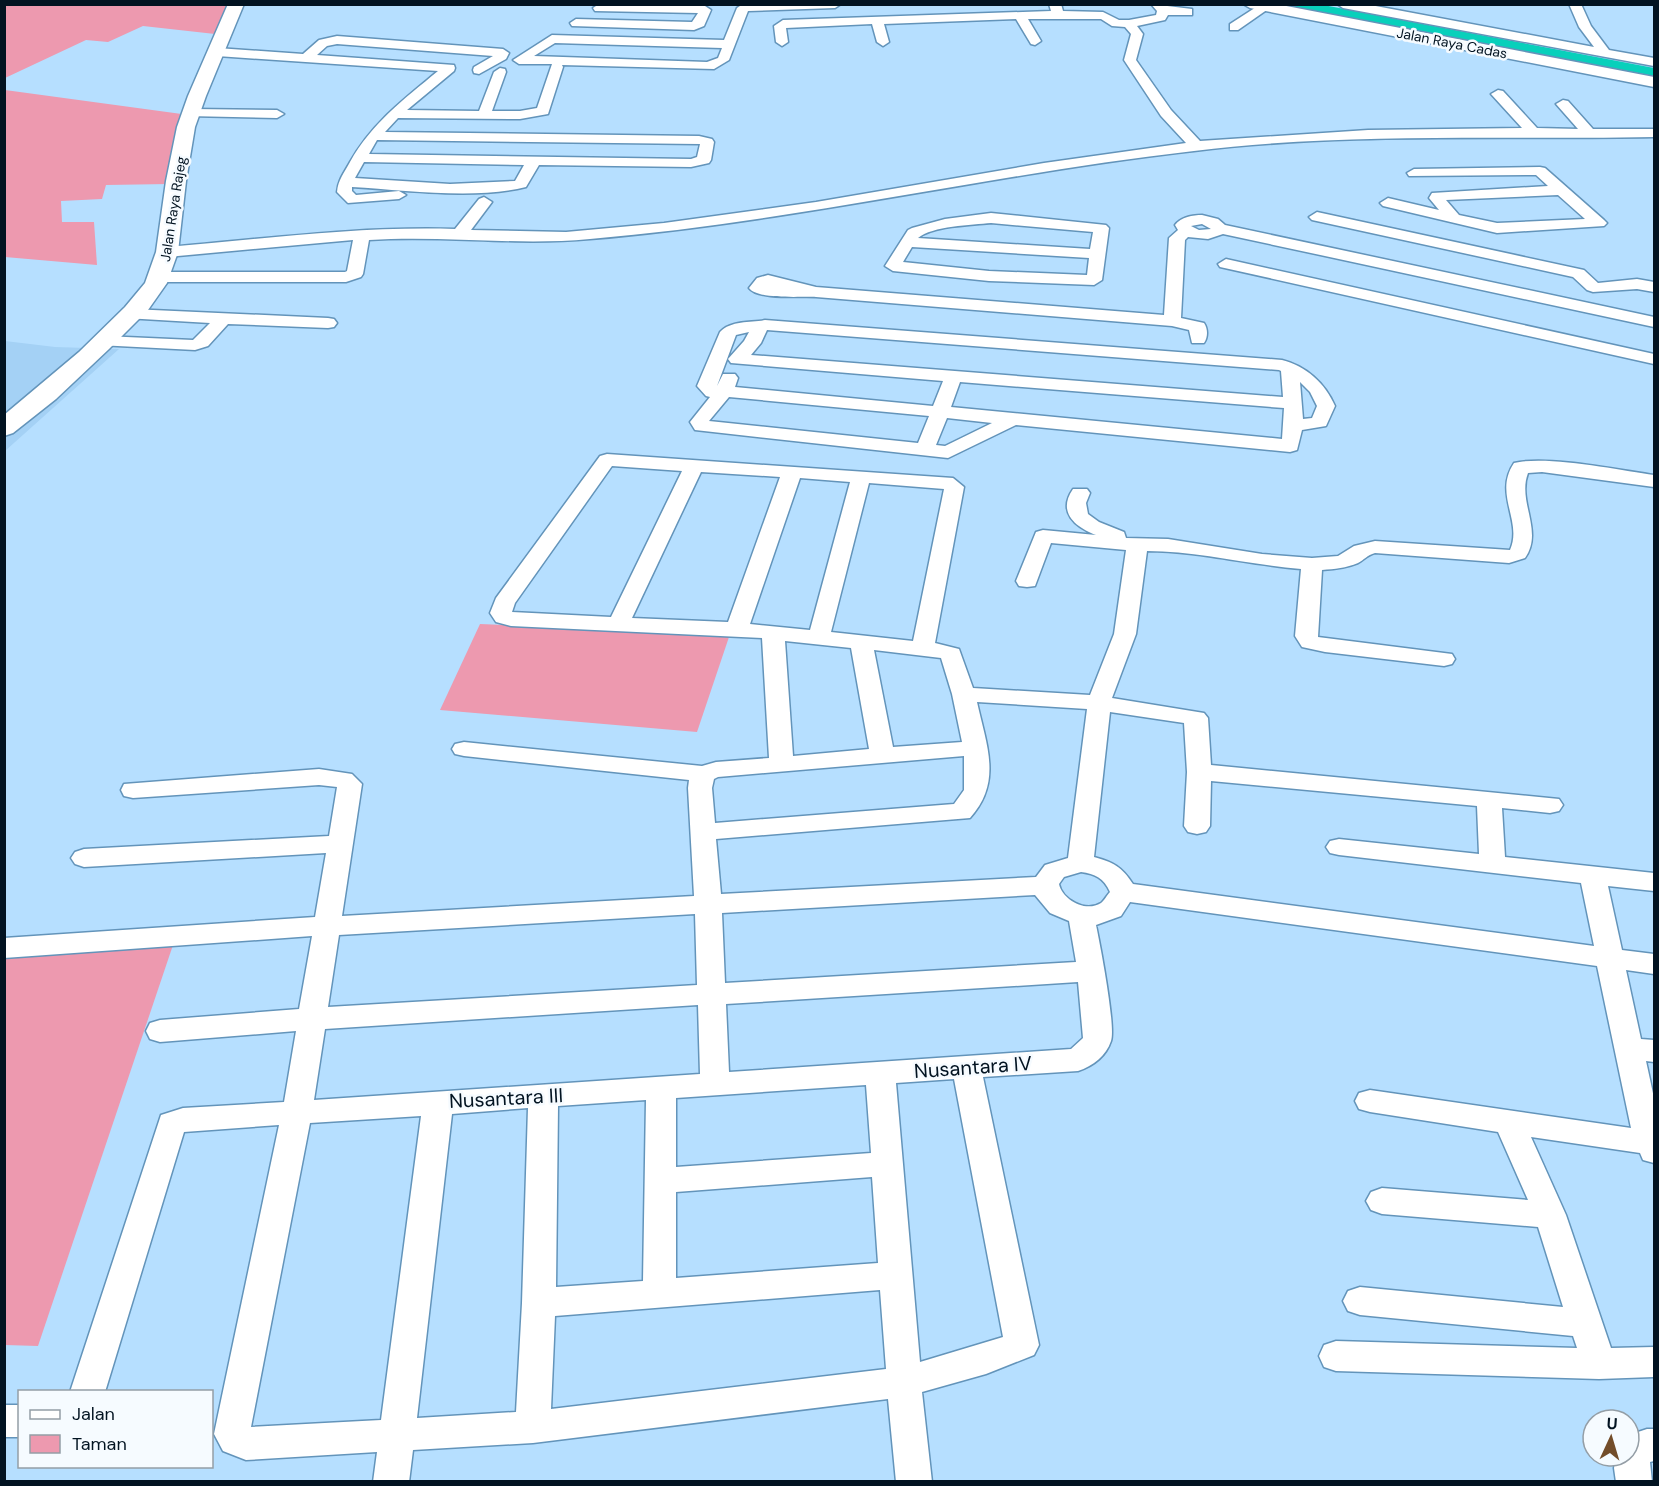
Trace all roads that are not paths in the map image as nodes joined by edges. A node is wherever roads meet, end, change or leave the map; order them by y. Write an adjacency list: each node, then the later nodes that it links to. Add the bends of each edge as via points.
1 (236, 4): 22 (main road, Jalan Raya Rajeg)
2 (1343, 4): 16 (street)
3 (1575, 4): 23 (street, via 1585,27)
4 (601, 6): 4 (street, via 702,9 705,10 697,26 576,23)
5 (744, 6): 11 (street); 21 (street)
6 (1257, 6): 15 (street); 32 (street, Jalan Raya Cadas)
7 (1160, 8): 9 (street); 14 (street, via 1159,18)
8 (1061, 11): 12 (street); 14 (street); 17 (street)
9 (1188, 12)
10 (1457, 12): 16 (street)
11 (834, 16): 13 (street); 19 (street, via 783,24)
12 (1020, 16): 13 (street, via 977,23); 18 (street)
13 (877, 21): 20 (street)
14 (1129, 24): 44 (street, via 1137,34 1130,60 1166,112)
15 (1234, 27)
16 (1472, 28): 23 (street)
17 (1078, 30)
18 (1035, 41)
19 (782, 42)
20 (883, 42)
21 (729, 44): 26 (street, via 723,60 709,66); 28 (street, via 552,39)
22 (217, 52): 24 (street); 35 (main road, Jalan Raya Rajeg, via 198,89)
23 (1605, 53): 25 (street)
24 (307, 57): 27 (street); 30 (street, via 323,43 337,40 503,53)
25 (1654, 62)
26 (596, 63): 28 (street); 29 (street)
27 (388, 64): 30 (street); 31 (street)
28 (510, 66): 29 (street); 30 (street); 38 (street)
29 (557, 67): 38 (street, via 543,111)
30 (464, 69): 37 (street)
31 (375, 74)
32 (1654, 82)
33 (1498, 94): 39 (street)
34 (1563, 104): 40 (street)
35 (192, 113): 36 (street); 60 (main road, Jalan Raya Rajeg, via 180,159)
36 (277, 114)
37 (394, 114): 38 (street); 43 (street)
38 (484, 114)
39 (1534, 133): 40 (street); 44 (street, via 1281,138)
40 (1589, 133): 41 (street)
41 (1637, 133): 42 (street); 45 (street)
42 (1654, 133)
43 (373, 136): 46 (street); 47 (street, via 707,142 704,160 696,163)
44 (1196, 146): 55 (street, via 735,219 588,235)
45 (1654, 149)
46 (359, 159): 47 (street); 47 (street, via 345,182 344,192 349,199 360,201 450,188 521,184)
47 (533, 162)
48 (1414, 173): 49 (street, via 1537,170)
49 (1565, 194): 53 (street, via 1440,202); 54 (street, via 1599,223)
50 (484, 202): 55 (street)
51 (1388, 203): 53 (street)
52 (1317, 217): 62 (street)
53 (1453, 217): 54 (street)
54 (1497, 228): 62 (street)
55 (460, 233): 56 (street)
56 (362, 235): 60 (street); 66 (street, via 356,274 346,277)
57 (908, 242): 58 (street); 61 (street, via 917,231 997,218 1101,228); 65 (street, via 892,266)
58 (996, 248): 61 (street); 65 (street)
59 (1537, 248): 64 (street)
60 (167, 252): 66 (main road, Jalan Raya Rajeg)
61 (1096, 254): 65 (street, via 1094,280)
62 (1493, 255): 64 (street); 67 (street)
63 (1226, 264): 71 (street)
64 (1545, 265): 68 (street, via 1578,273 1593,287)
65 (981, 275): 76 (street); 78 (street)
66 (160, 277): 70 (main road, Jalan Raya Rajeg)
67 (1481, 285): 71 (street); 73 (street, via 1220,229 1207,235 1186,231 1177,238); 74 (street)
68 (1654, 287)
69 (816, 292): 78 (street)
70 (131, 314): 72 (street); 80 (main road, Jalan Raya Rajeg)
71 (1461, 317): 83 (street)
72 (223, 319): 75 (street); 80 (street, via 195,345)
73 (1172, 321): 76 (street); 79 (street, via 1198,327)
74 (1654, 322)
75 (328, 323)
76 (980, 324): 78 (street); 78 (street); 81 (street)
77 (760, 326): 78 (street); 82 (street, via 752,343); 87 (street, via 729,333 706,386 712,392)
78 (950, 339): 82 (street); 85 (street)
79 (1198, 339)
80 (104, 341): 92 (main road, Jalan Raya Rajeg)
81 (1004, 342): 84 (street, via 1282,365); 86 (street)
82 (737, 359): 87 (street)
83 (1654, 359)
84 (1291, 371): 88 (street); 91 (street, via 1311,382 1321,392 1326,406 1319,422)
85 (954, 375): 86 (street); 89 (street)
86 (997, 379): 88 (street)
87 (723, 392): 89 (street); 93 (street, via 699,422 702,426)
88 (1293, 403): 91 (street)
89 (939, 411): 90 (street); 93 (street)
90 (1013, 419): 91 (street, via 1290,446); 93 (street, via 948,452)
91 (1293, 426)
92 (4, 428)
93 (925, 450)
94 (694, 466): 95 (street); 102 (street); 102 (street, via 607,460 504,603 501,613 511,619)
95 (792, 472): 96 (street); 103 (street)
96 (861, 476): 105 (street); 107 (street, via 946,482 954,487)
97 (1654, 481): 100 (street, via 1528,465 1516,473 1523,542 1518,554 1497,558 1375,547 1361,550 1342,562)
98 (1080, 493): 99 (street, via 1075,513 1083,521)
99 (1137, 545): 100 (street, via 1168,545); 101 (street, via 1043,537); 110 (street, via 1125,634)
100 (1312, 564): 108 (street, via 1306,636 1310,642)
101 (1027, 581)
102 (619, 622): 103 (street)
103 (737, 629): 104 (street)
104 (773, 632): 105 (street); 114 (street)
105 (819, 637): 106 (street)
106 (861, 641): 107 (street); 113 (street)
107 (923, 648): 109 (street, via 951,654)
108 (1444, 659)
109 (964, 694): 110 (street); 111 (street)
110 (1099, 703): 115 (street, via 1196,718); 125 (street)
111 (975, 748): 113 (street); 121 (street, via 978,787 973,801 961,812)
112 (464, 749): 116 (street)
113 (882, 755): 114 (street)
114 (781, 764): 116 (street)
115 (1199, 772): 118 (street); 120 (street)
116 (702, 774): 121 (street)
117 (133, 790): 122 (street, via 319,777 342,779 350,784)
118 (1489, 800): 119 (street); 126 (street)
119 (1550, 805)
120 (1197, 826)
121 (703, 832): 131 (street)
122 (340, 844): 124 (street); 133 (street)
123 (1339, 847): 126 (street)
124 (84, 858)
125 (1080, 863): 129 (street, via 1062,866 1050,874); 130 (street, via 1101,867 1117,878)
126 (1493, 864): 127 (street)
127 (1593, 876): 128 (street); 135 (street)
128 (1654, 882)
129 (1045, 885): 131 (street); 132 (street, via 1054,904)
130 (1123, 892): 132 (street, via 1120,902 1111,910); 135 (street)
131 (708, 905): 133 (street); 138 (street)
132 (1081, 915): 137 (street, Nusantara IV)
133 (326, 926): 134 (street); 139 (street)
134 (4, 948)
135 (1612, 960): 136 (street); 141 (street)
136 (1654, 964)
137 (1091, 971): 138 (street); 142 (street, Nusantara IV, via 1098,1039 1078,1060)
138 (711, 994): 139 (street); 144 (street)
139 (310, 1019): 140 (street); 149 (street)
140 (160, 1031)
141 (1641, 1050): 151 (street)
142 (966, 1067): 143 (street, Nusantara IV); 164 (street, via 1022,1345)
143 (880, 1073): 144 (street, Nusantara IV); 152 (street)
144 (715, 1085): 145 (street, Nusantara III)
145 (661, 1088): 146 (street, Nusantara III); 153 (street)
146 (543, 1097): 148 (street, Nusantara III); 159 (street)
147 (1370, 1101): 150 (street)
148 (438, 1102): 149 (street, Nusantara III); 167 (street)
149 (297, 1111): 165 (street, Nusantara III, via 172,1123); 167 (street, via 232,1434 246,1444)
150 (1509, 1121): 151 (street); 155 (street)
151 (1653, 1146)
152 (887, 1164): 153 (street); 156 (street)
153 (660, 1181): 157 (street)
154 (1382, 1201): 155 (street)
155 (1550, 1215): 160 (street)
156 (897, 1275): 157 (street); 164 (street)
157 (659, 1292): 159 (street)
158 (1360, 1301): 160 (street)
159 (539, 1303): 166 (street)
160 (1584, 1323): 163 (street)
161 (1336, 1356): 163 (street)
162 (1654, 1362): 163 (street)
163 (1599, 1364)
164 (903, 1382): 166 (street); 170 (street)
165 (88, 1390)
166 (533, 1427): 167 (street)
167 (396, 1436): 169 (street)
168 (1654, 1445): 171 (street, via 1637,1447 1633,1453)
169 (391, 1482)
170 (914, 1482)
171 (1634, 1482)

